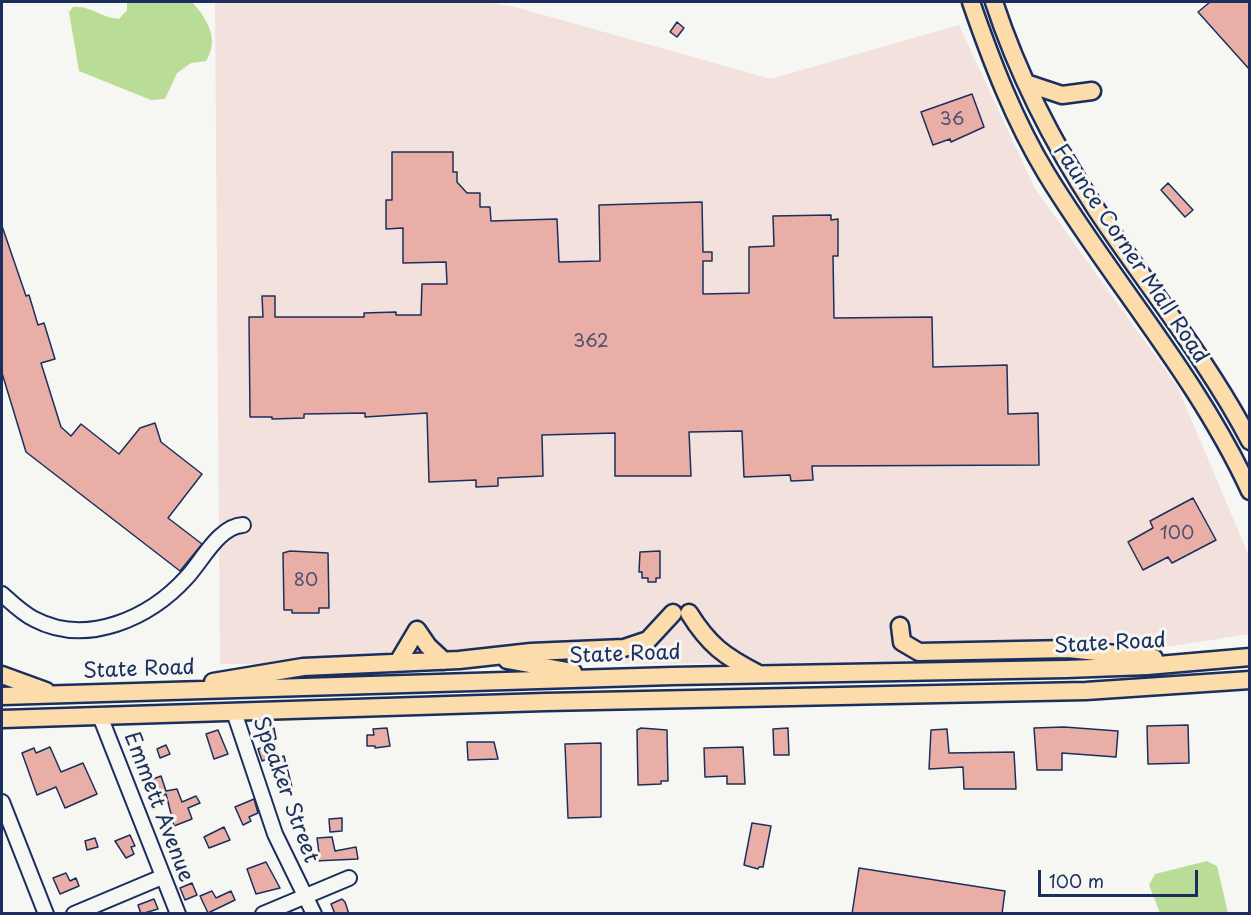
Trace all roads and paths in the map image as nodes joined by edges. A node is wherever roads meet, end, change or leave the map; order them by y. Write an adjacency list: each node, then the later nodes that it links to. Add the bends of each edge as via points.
1 (970, 2): 6 (main road, Faunce Corner Mall Road, via 1007,93 1045,171 1209,413)
2 (994, 2): 3 (main road, Faunce Corner Mall Road)
3 (1026, 83): 4 (main road, via 1062,95); 5 (main road, Faunce Corner Mall Road, via 1074,175 1218,386)
4 (1092, 91)
5 (1250, 441)
6 (1250, 491)
7 (243, 525): 8 (street, via 230,528 168,596 111,626 79,630 55,627 26,615)
8 (2, 594)
9 (900, 626): 14 (main road, via 902,642 919,652 1079,650)
10 (491, 657): 12 (main road); 15 (main road, via 632,647 656,634 681,613 725,656); 17 (main road)
11 (1250, 657): 14 (main road, State Road)
12 (444, 661): 13 (main road); 13 (main road, via 417,630)
13 (398, 662): 19 (main road, via 280,669)
14 (1184, 662): 15 (main road, State Road, via 1066,669)
15 (760, 674): 17 (main road, State Road)
16 (2, 675): 20 (main road)
17 (607, 678): 19 (main road, State Road)
18 (1250, 680): 22 (main road, via 1086,691)
19 (168, 692): 20 (main road, State Road)
20 (59, 695): 21 (main road, State Road)
21 (2, 696)
22 (234, 712): 23 (main road); 28 (street, Speaker Street, via 275,834)
23 (100, 716): 24 (main road); 26 (street, Emmett Avenue)
24 (2, 719)
25 (2, 802): 29 (street)
26 (162, 877): 30 (street); 31 (street, Emmett Avenue)
27 (349, 878): 28 (street)
28 (305, 895): 32 (street); 33 (street, Speaker Street)
29 (46, 914)
30 (74, 914)
31 (178, 914)
32 (263, 914)
33 (314, 914)

